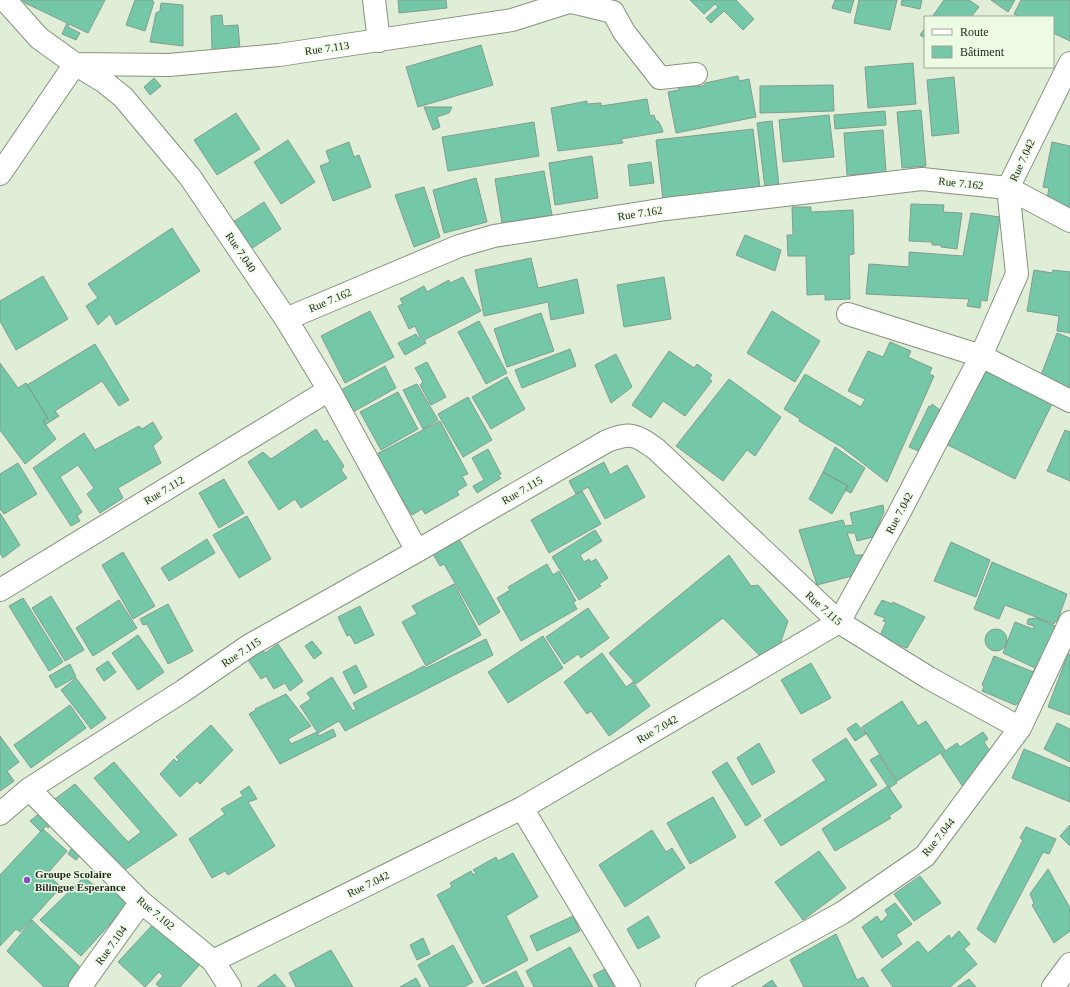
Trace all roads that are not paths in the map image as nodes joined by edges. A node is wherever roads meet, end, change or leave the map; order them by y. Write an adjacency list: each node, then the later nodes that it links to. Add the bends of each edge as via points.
1 (5, 0): 6 (street, Rue 7.040, via 38,38)
2 (374, 0): 4 (street)
3 (574, 1): 4 (street, Rue 7.113, via 512,20); 7 (street, via 613,12 624,32 660,78)
4 (379, 41): 6 (street, Rue 7.113, via 278,56 169,65)
5 (1070, 63): 9 (street, Rue 7.042)
6 (74, 64): 8 (street); 12 (street, Rue 7.040, via 108,85 142,118 190,176)
7 (696, 74)
8 (0, 174)
9 (1008, 188): 10 (street); 12 (street, Rue 7.162, via 922,179 666,209 494,236 459,246); 13 (street, Rue 7.042, via 1017,274)
10 (1070, 221)
11 (848, 314): 13 (street)
12 (286, 318): 14 (street, Rue 7.040)
13 (981, 356): 15 (street); 18 (street, Rue 7.042)
14 (328, 390): 16 (street, Rue 7.040); 17 (street, Rue 7.112)
15 (1070, 401)
16 (417, 552): 18 (street, Rue 7.115, via 607,441 624,435 640,437 656,449); 21 (street, Rue 7.115, via 250,645 184,691)
17 (0, 590)
18 (839, 622): 20 (street, Rue 7.115, via 929,678); 22 (street, Rue 7.042)
19 (1070, 622): 20 (street, Rue 7.044)
20 (1020, 728): 30 (street, Rue 7.044, via 925,856 842,913)
21 (29, 789): 23 (street, Rue 7.115); 24 (street, Rue 7.102)
22 (522, 808): 25 (street, Rue 7.042); 29 (street)
23 (0, 814)
24 (141, 902): 25 (street, Rue 7.102); 27 (street, Rue 7.104)
25 (214, 961): 28 (street, Rue 7.102)
26 (1070, 964): 31 (street)
27 (80, 987)
28 (230, 987)
29 (629, 987)
30 (707, 987)
31 (1053, 987)

